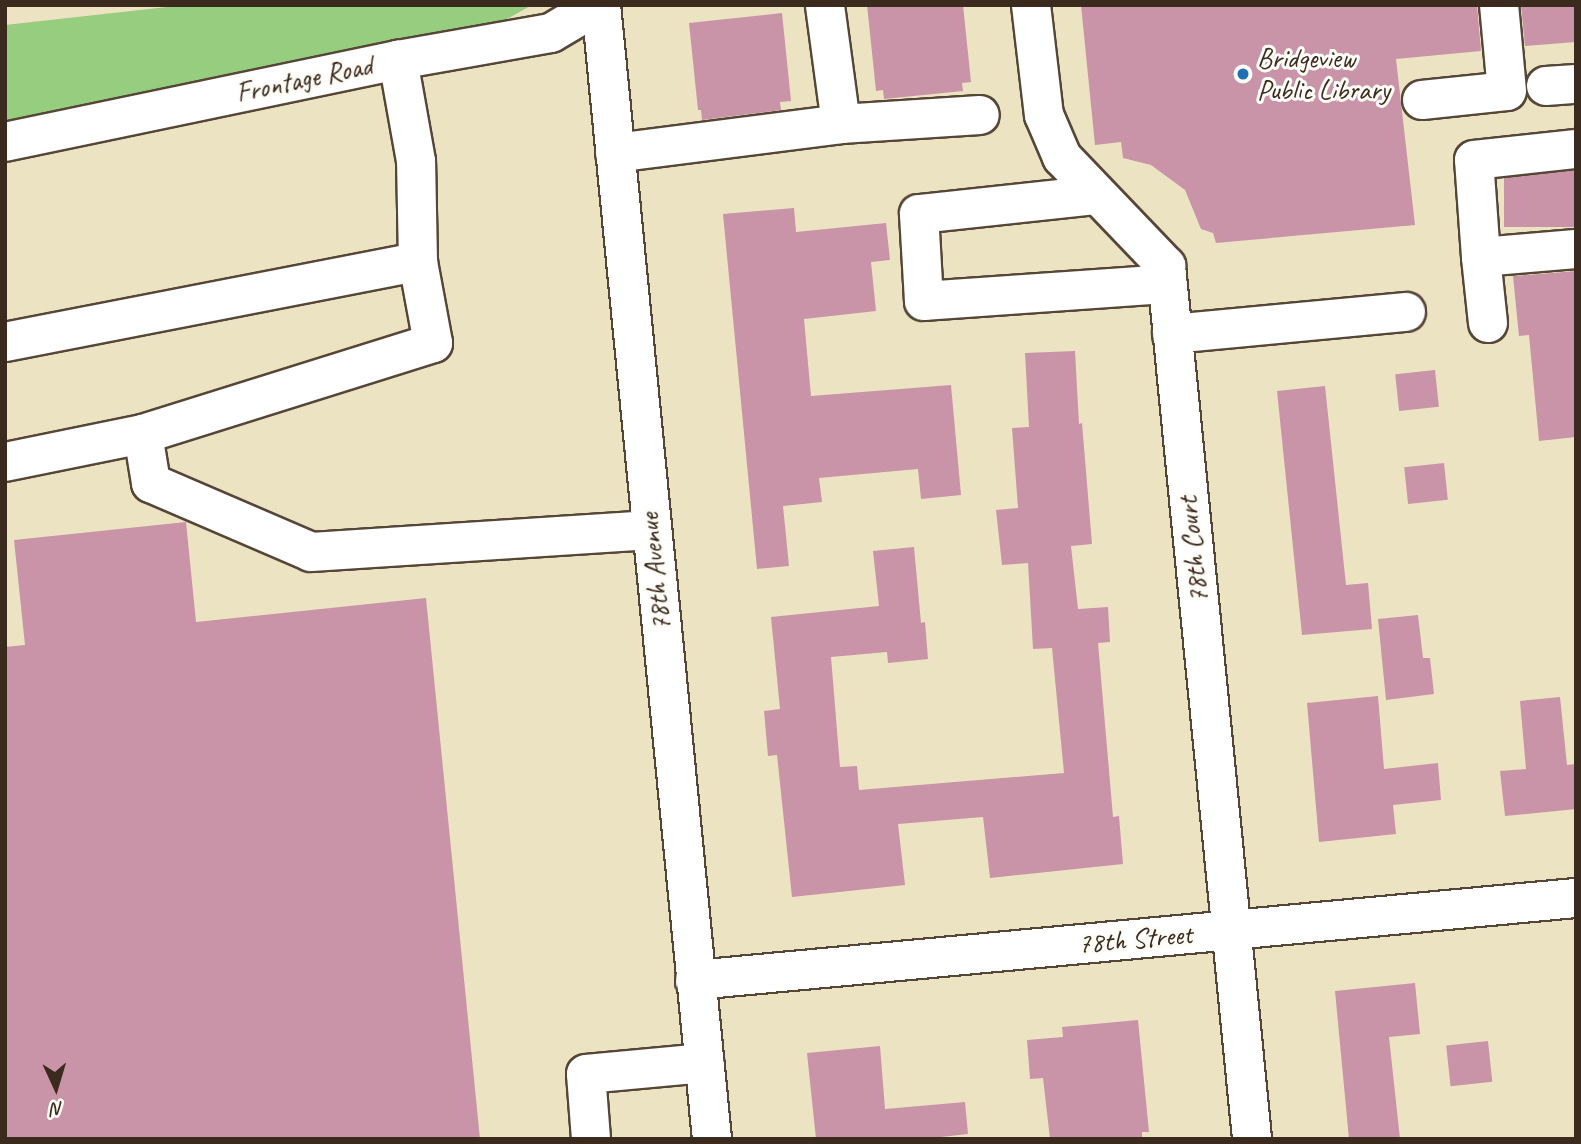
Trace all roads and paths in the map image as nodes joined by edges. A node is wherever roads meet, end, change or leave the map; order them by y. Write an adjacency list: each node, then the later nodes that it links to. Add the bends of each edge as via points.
1 (599, 5): 5 (street, Frontage Road, via 551,33); 11 (street, 78th Avenue)
2 (825, 5): 8 (street)
3 (1031, 5): 12 (street, 78th Court, via 1044,115 1062,157)
4 (1499, 5): 6 (street, via 1507,91)
5 (398, 60): 9 (street, Frontage Road); 15 (street, via 416,161)
6 (1422, 100)
7 (980, 115): 8 (street)
8 (841, 124): 11 (street)
9 (5, 142)
10 (1576, 149): 14 (street, via 1474,160)
11 (615, 153): 23 (street, 78th Avenue)
12 (1097, 195): 16 (street, 78th Court, via 1166,266); 16 (street, via 919,214 924,301)
13 (1576, 249): 14 (street)
14 (1481, 257): 18 (street)
15 (418, 262): 20 (street); 21 (street, via 433,343)
16 (1167, 284): 19 (street, 78th Court)
17 (1406, 312): 19 (street)
18 (1488, 323)
19 (1172, 334): 25 (street, 78th Court)
20 (5, 342)
21 (143, 434): 22 (street); 23 (street, via 151,482 311,552)
22 (5, 462)
23 (651, 530): 26 (street, 78th Avenue)
24 (1576, 898): 25 (street, 78th Street)
25 (1230, 930): 26 (street, 78th Street); 30 (street, 78th Court)
26 (695, 981): 27 (street, 78th Avenue)
27 (704, 1063): 28 (street, via 586,1074); 29 (street, 78th Avenue)
28 (591, 1139)
29 (712, 1139)
30 (1252, 1139)

